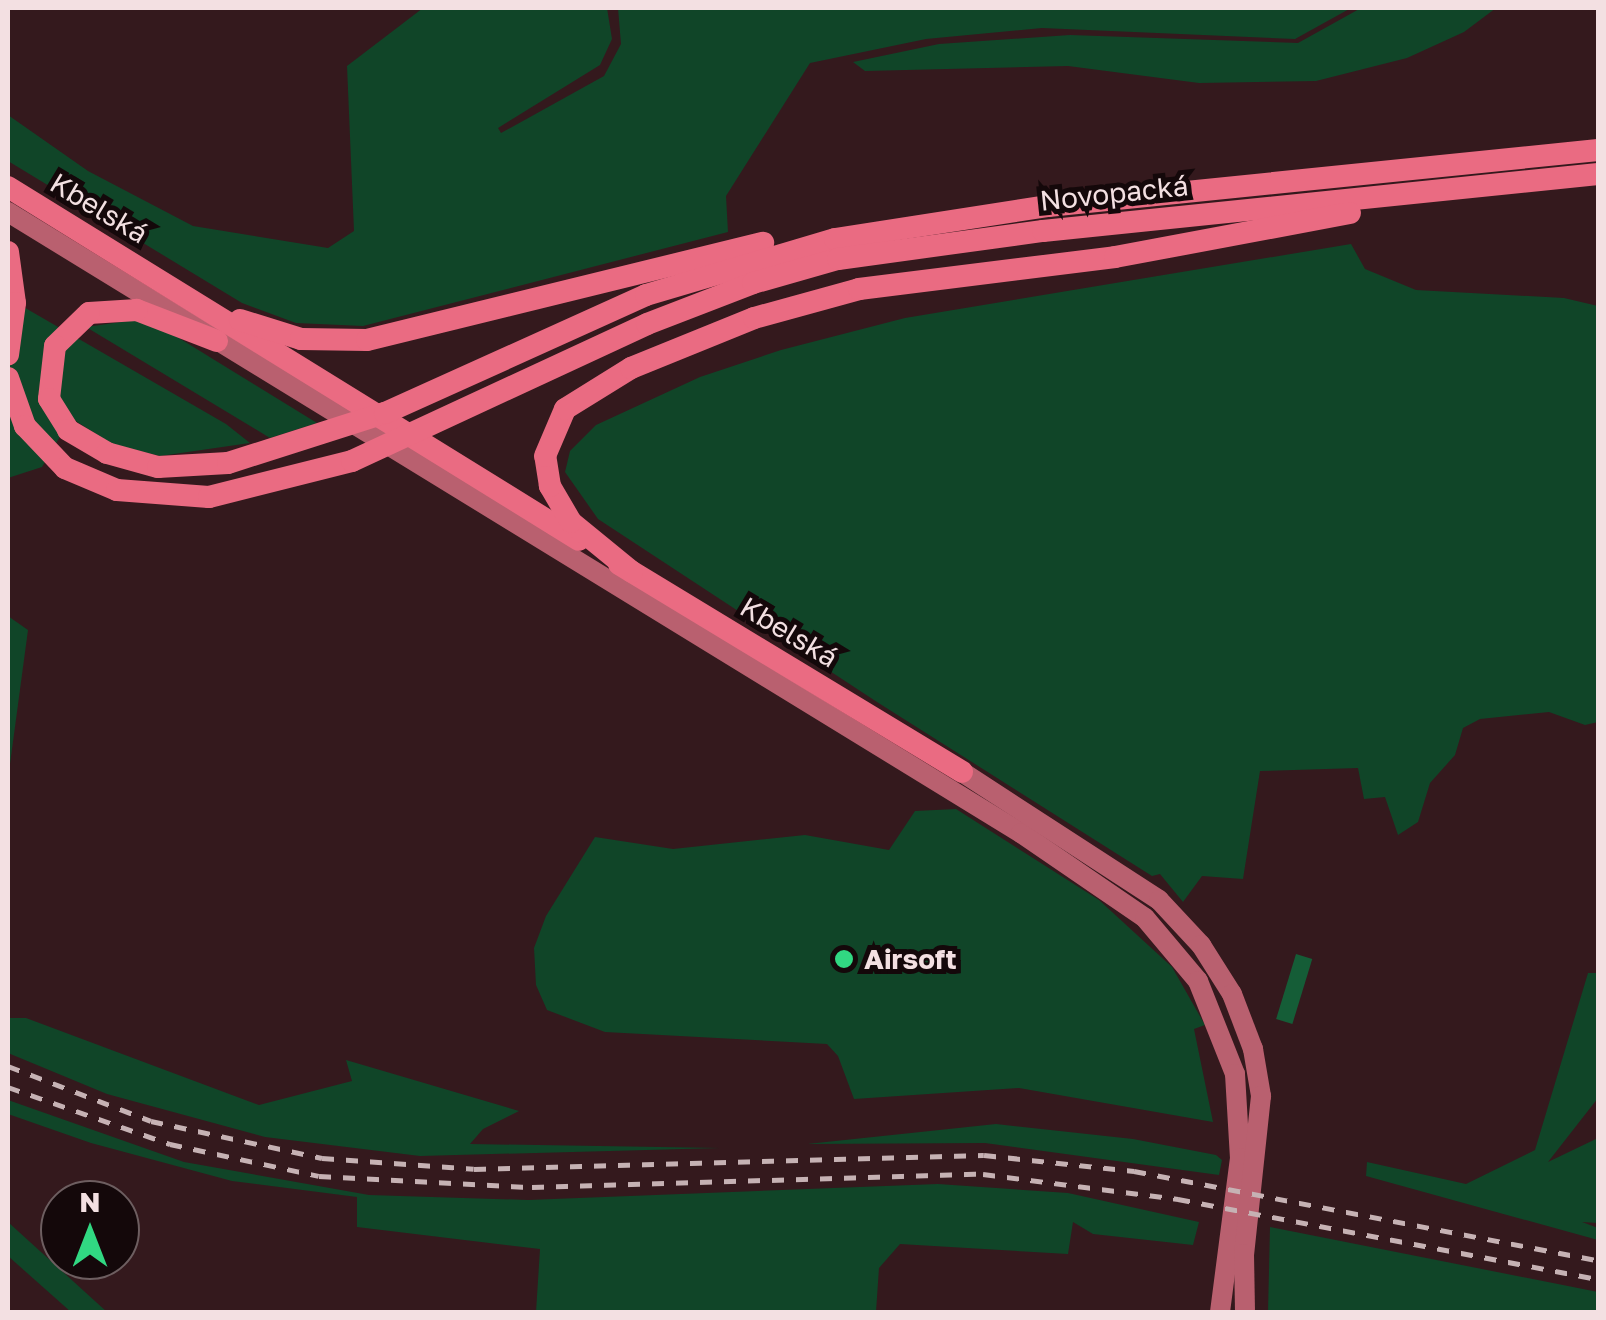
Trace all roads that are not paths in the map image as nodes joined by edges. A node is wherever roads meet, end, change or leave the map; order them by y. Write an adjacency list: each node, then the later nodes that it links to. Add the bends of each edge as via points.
1 (1598, 150): 6 (highway, Novopacká)
2 (1598, 174): 3 (highway, Novopacká)
3 (1496, 184): 11 (highway, Novopacká, via 885,250 753,283 647,324 352,462 209,497 117,490 66,468 24,426); 12 (highway, via 1115,257 887,284 754,318 672,350 573,402 546,445 546,476 564,512)
4 (8, 187): 8 (highway, Kbelská)
5 (8, 212): 9 (main road, Kbelská)
6 (910, 224): 8 (highway, via 792,236 351,342 272,332); 9 (highway, via 751,261 585,320 327,436 246,460 185,468 142,464 89,446 54,410 47,388 51,357 66,330 89,313 137,310)
7 (10, 260): 10 (highway, via 15,303)
8 (191, 299): 12 (highway, Kbelská)
9 (218, 341): 14 (main road, Kbelská, via 1035,842 1145,918 1198,981 1232,1064 1240,1158)
10 (8, 355)
11 (8, 378)
12 (632, 572): 13 (highway, Kbelská)
13 (962, 772): 15 (main road, Kbelská, via 1159,900 1201,945 1232,994 1253,1049 1261,1096 1244,1254)
14 (1220, 1312)
15 (1245, 1312)

